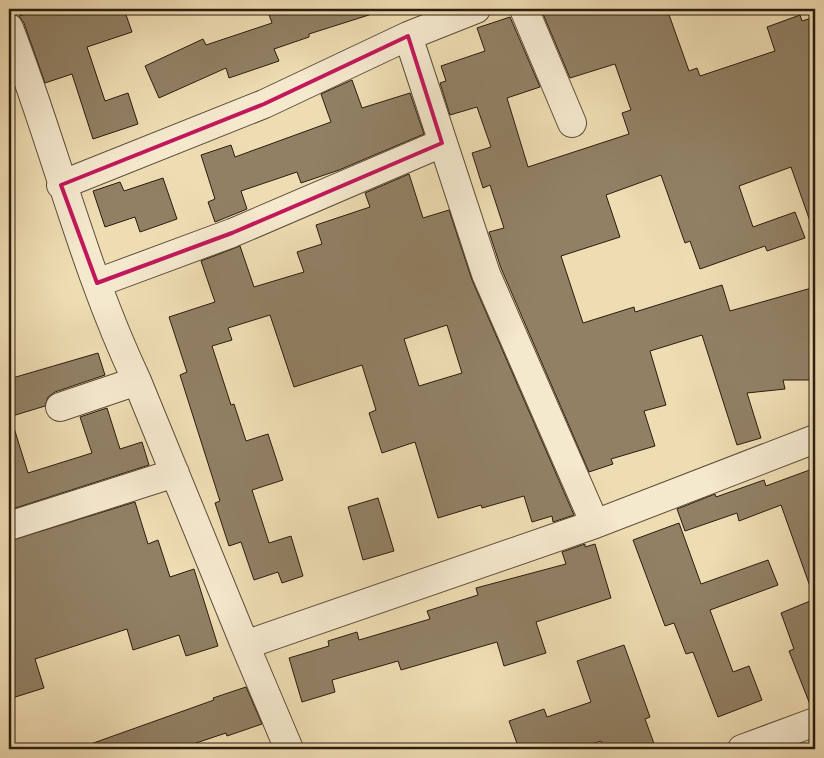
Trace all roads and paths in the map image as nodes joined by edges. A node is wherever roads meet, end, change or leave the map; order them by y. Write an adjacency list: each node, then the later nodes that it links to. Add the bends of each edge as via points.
1 (476, 9): 4 (street)
2 (524, 9): 5 (street)
3 (9, 28): 7 (street)
4 (408, 36): 6 (street); 7 (street, via 264,104)
5 (572, 123)
6 (442, 143): 8 (street, via 232,233); 13 (street, via 486,274)
7 (61, 185): 8 (street)
8 (97, 283): 9 (street, via 120,346)
9 (137, 381): 10 (street); 12 (street)
10 (60, 408)
11 (815, 439): 13 (street)
12 (175, 473): 14 (street); 15 (street)
13 (595, 524): 15 (street)
14 (9, 526)
15 (245, 644): 17 (street)
16 (815, 722): 18 (street)
17 (289, 749)
18 (742, 749)

